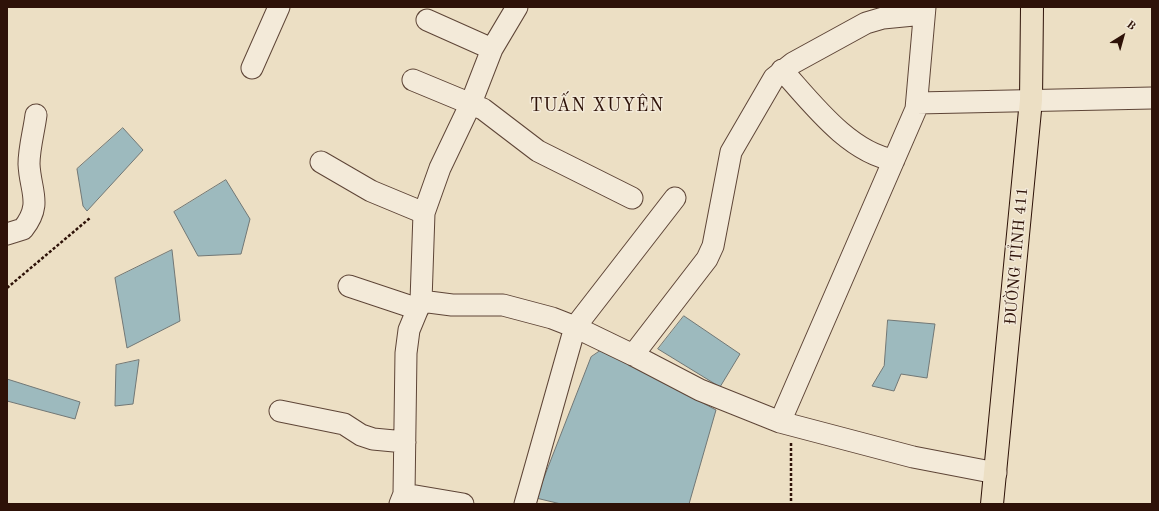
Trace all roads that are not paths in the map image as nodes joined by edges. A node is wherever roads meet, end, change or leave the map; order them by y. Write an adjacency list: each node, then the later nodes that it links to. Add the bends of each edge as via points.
1 (279, 7): 7 (street)
2 (517, 7): 6 (street)
3 (1032, 7): 11 (main road, ĐƯỜNG TỈNH 411)
4 (924, 10): 8 (street, via 866,23); 13 (street)
5 (427, 20): 6 (street)
6 (492, 49): 12 (street)
7 (252, 68)
8 (782, 70): 15 (street, via 847,138 886,159); 24 (street, via 774,78 731,152 713,246 708,259)
9 (413, 80): 12 (street)
10 (1152, 98): 11 (street)
11 (1031, 100): 13 (street); 28 (main road, ĐƯỜNG TỈNH 411)
12 (471, 103): 17 (street, via 483,109 538,151); 19 (street, via 440,168)
13 (917, 103): 15 (street)
14 (36, 115): 20 (street, via 29,163 36,200 35,209 23,229)
15 (894, 160): 26 (street)
16 (321, 162): 19 (street, via 371,191)
17 (632, 198)
18 (676, 198): 23 (street)
19 (424, 213): 22 (street)
20 (7, 234)
21 (349, 286): 22 (street)
22 (419, 305): 23 (street, via 503,305); 27 (street, via 409,330 406,353)
23 (575, 327): 24 (street); 31 (street)
24 (633, 355): 26 (street, via 700,390)
25 (280, 411): 27 (street, via 344,424 373,439)
26 (785, 423): 28 (street, via 913,457)
27 (405, 442): 29 (street)
28 (996, 473): 32 (main road, ĐƯỜNG TỈNH 411)
29 (402, 499): 30 (street)
30 (463, 504)
31 (525, 504)
32 (992, 504)

